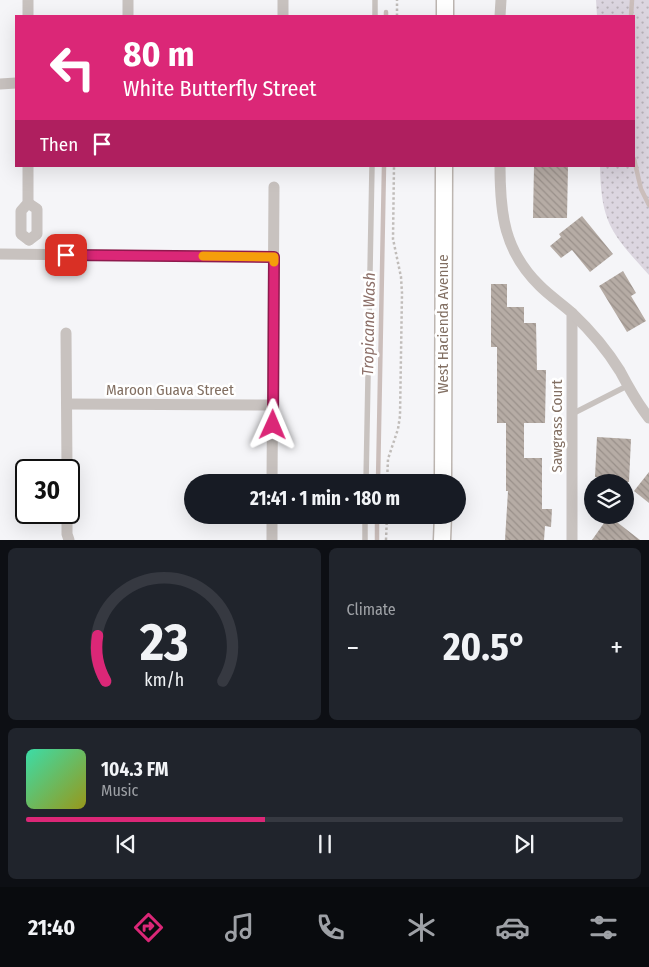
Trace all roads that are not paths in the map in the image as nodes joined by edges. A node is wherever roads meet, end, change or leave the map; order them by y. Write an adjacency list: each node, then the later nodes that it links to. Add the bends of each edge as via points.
1 (28, 0): 7 (street)
2 (128, 0): 8 (street)
3 (283, 0): 9 (street)
4 (375, 0): 10 (lane)
5 (445, 0): 11 (main road)
6 (500, 0): 12 (street)
7 (28, 15)
8 (128, 15)
9 (283, 15)
10 (375, 15)
11 (445, 15)
12 (500, 15)
13 (0, 84): 14 (street)
14 (15, 84)
15 (28, 167): 20 (street)
16 (372, 167): 34 (lane)
17 (444, 167): 35 (main road, West Hacienda Avenue)
18 (500, 167): 25 (street, via 501,208 508,238 526,270)
19 (274, 187): 24 (street)
20 (28, 203): 21 (street, via 21,211 21,234); 21 (street, via 38,209 38,234)
21 (29, 240): 23 (street)
22 (0, 254): 23 (street)
23 (29, 254): 24 (street)
24 (274, 257): 29 (street)
25 (572, 313): 27 (street, via 601,344); 30 (street, Sawgrass Court)
26 (66, 333): 28 (street)
27 (627, 386): 30 (lane); 31 (street)
28 (67, 404): 29 (street, Maroon Guava Street); 32 (street)
29 (273, 406): 33 (street)
30 (572, 414): 44 (street, Sawgrass Court)
31 (649, 418)
32 (67, 459)
33 (272, 474)
34 (366, 474)
35 (443, 474)
36 (68, 524): 40 (street)
37 (272, 524): 41 (street)
38 (365, 524): 42 (lane)
39 (442, 524): 43 (main road)
40 (69, 540)
41 (272, 540)
42 (365, 540)
43 (442, 540)
44 (572, 540)

